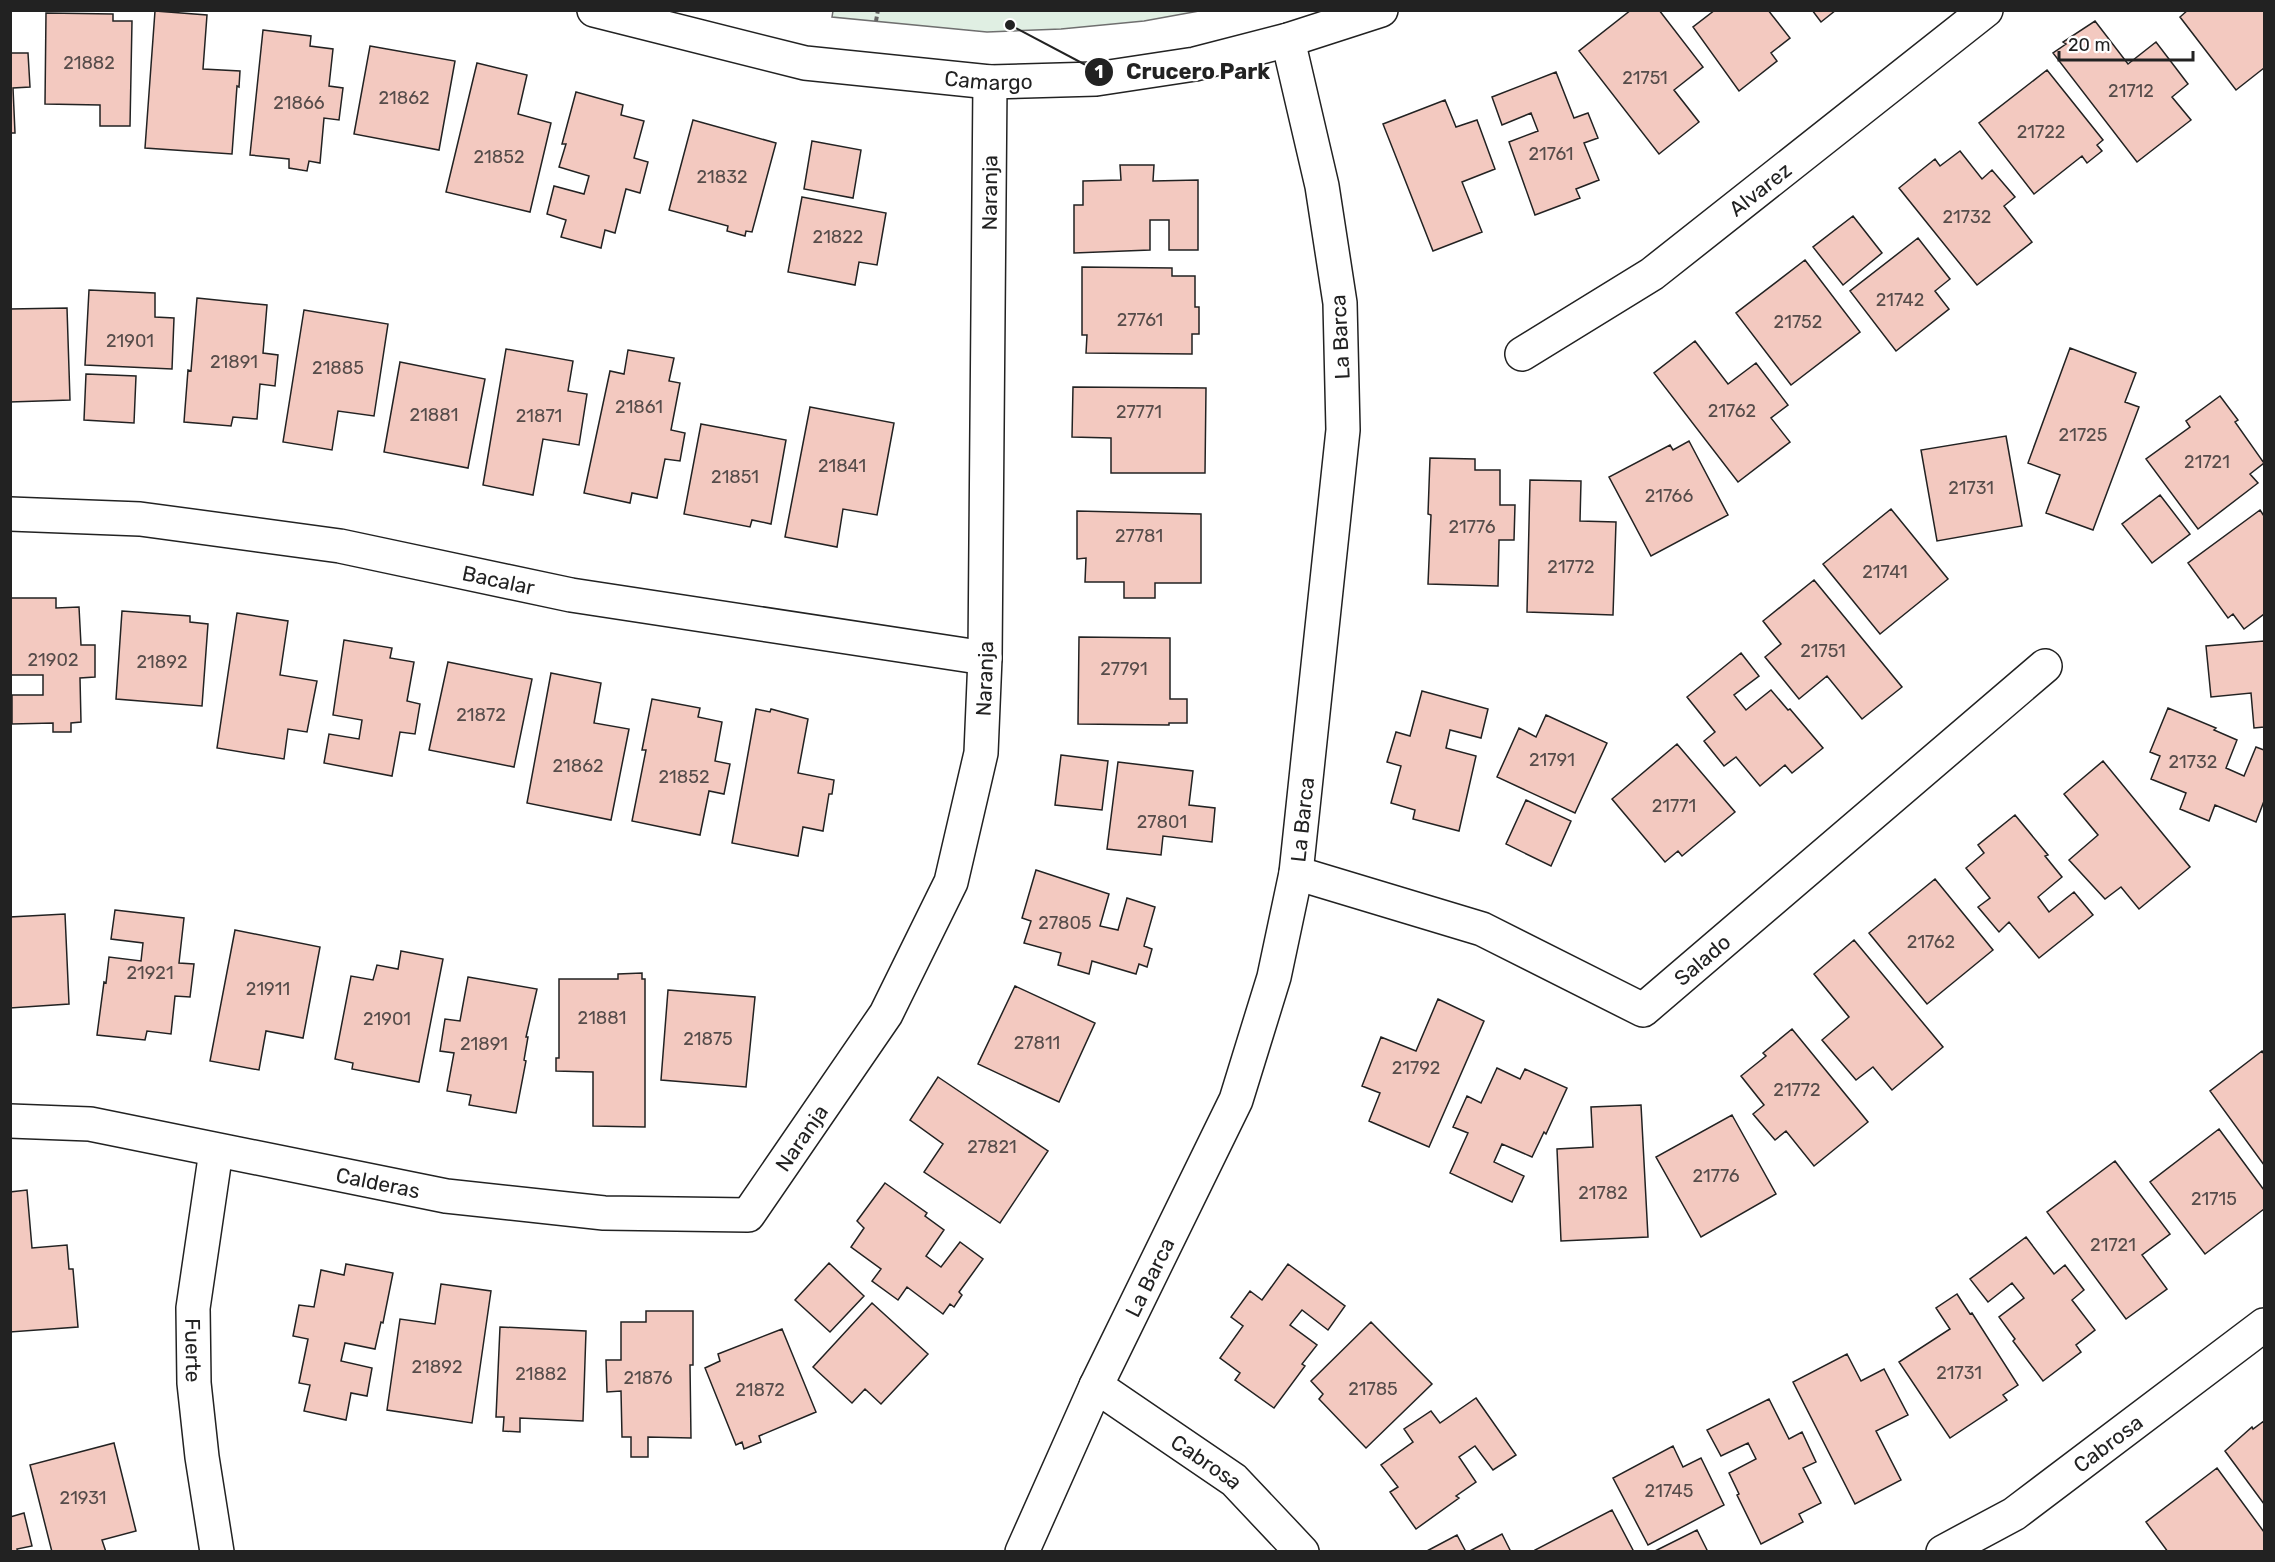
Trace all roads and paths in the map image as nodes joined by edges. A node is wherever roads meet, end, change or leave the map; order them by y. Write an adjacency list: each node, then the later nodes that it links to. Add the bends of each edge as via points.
1 (594, 10): 7 (street, Camargo, via 805,63)
2 (878, 10): 5 (path)
3 (1381, 10): 6 (street, Camargo)
4 (1986, 10): 8 (street, Alvarez, via 1652,274)
5 (876, 21)
6 (1288, 40): 7 (street, Camargo, via 1195,64 1096,79); 12 (street, La Barca, via 1322,186 1340,303 1343,430)
7 (990, 82): 10 (street, Naranja)
8 (1522, 354)
9 (10, 514): 10 (street, Bacalar, via 140,519 340,546 571,595)
10 (986, 658): 15 (street, Naranja, via 981,753 951,882 885,1014)
11 (2045, 666): 12 (street, Salado, via 1643,1010 1482,929)
12 (1296, 873): 17 (street, La Barca, via 1274,977 1236,1100)
13 (10, 1121): 14 (street, Calderas, via 90,1124)
14 (216, 1151): 15 (street, Calderas, via 446,1196 604,1213); 18 (street, Fuerte, via 193,1318 194,1383)
15 (748, 1215)
16 (2265, 1325): 21 (street, Cabrosa, via 2014,1514)
17 (1096, 1386): 19 (street, La Barca); 20 (street, Cabrosa, via 1234,1480)
18 (217, 1551)
19 (1022, 1551)
20 (1302, 1551)
21 (1943, 1551)

